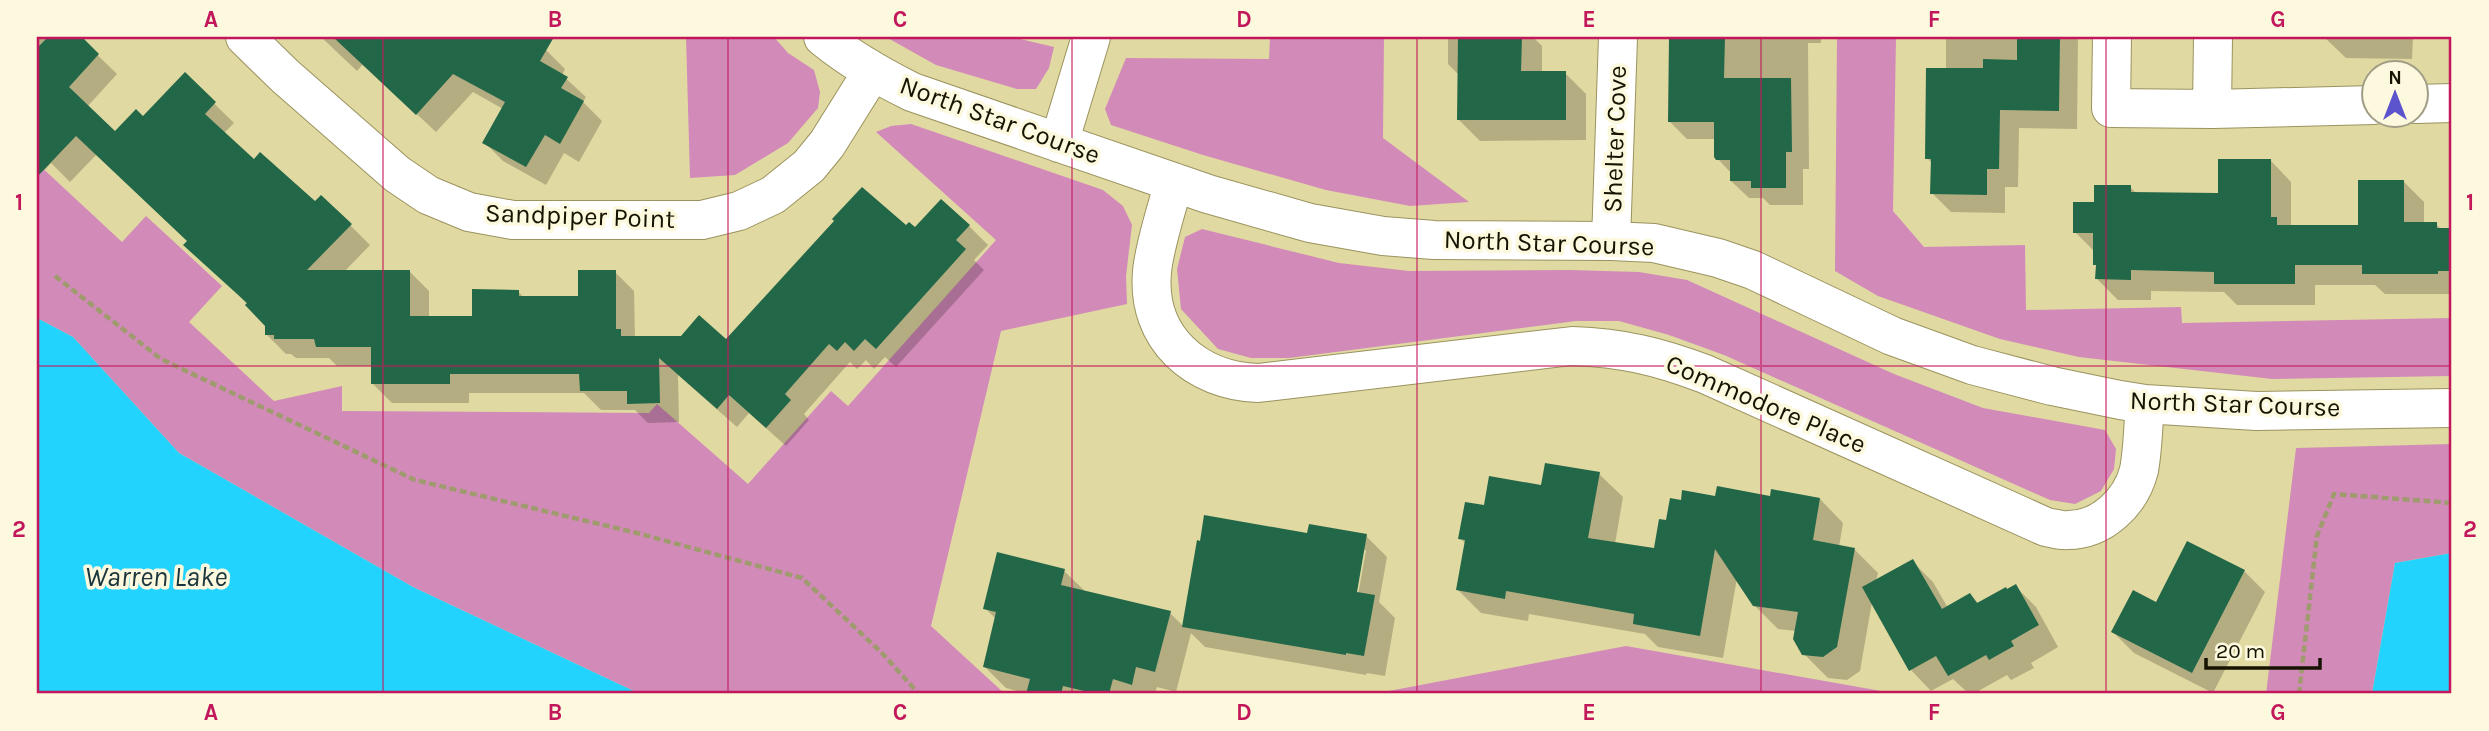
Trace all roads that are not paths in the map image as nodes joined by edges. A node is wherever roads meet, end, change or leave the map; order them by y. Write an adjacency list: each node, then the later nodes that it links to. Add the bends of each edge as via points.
1 (244, 37): 7 (street, Sandpiper Point, via 397,174 428,195 469,212 513,220 702,220 739,211 773,195 809,166)
2 (823, 37): 7 (street, North Star Course)
3 (1091, 37): 12 (street)
4 (1618, 37): 14 (street, Shelter Cove)
5 (2112, 37): 11 (street, via 2111,108)
6 (2213, 37): 11 (street)
7 (872, 72): 12 (street, North Star Course, via 912,92)
8 (2452, 103): 9 (street)
9 (2430, 104)
10 (2360, 105): 11 (street)
11 (2212, 109)
12 (1059, 143): 13 (street, North Star Course)
13 (1174, 182): 14 (street, North Star Course, via 1310,223 1383,236); 15 (street, Commodore Place, via 1152,272 1154,307 1164,333 1187,359 1210,374 1237,382 1572,346 1615,348 1668,359 1705,373 2046,527 2069,531 2098,523 2132,491 2139,470)
14 (1611, 241): 15 (street, North Star Course, via 1654,243 1718,258 1892,336 1972,365)
15 (2145, 404): 16 (street, North Star Course, via 2256,411)
16 (2452, 408)

